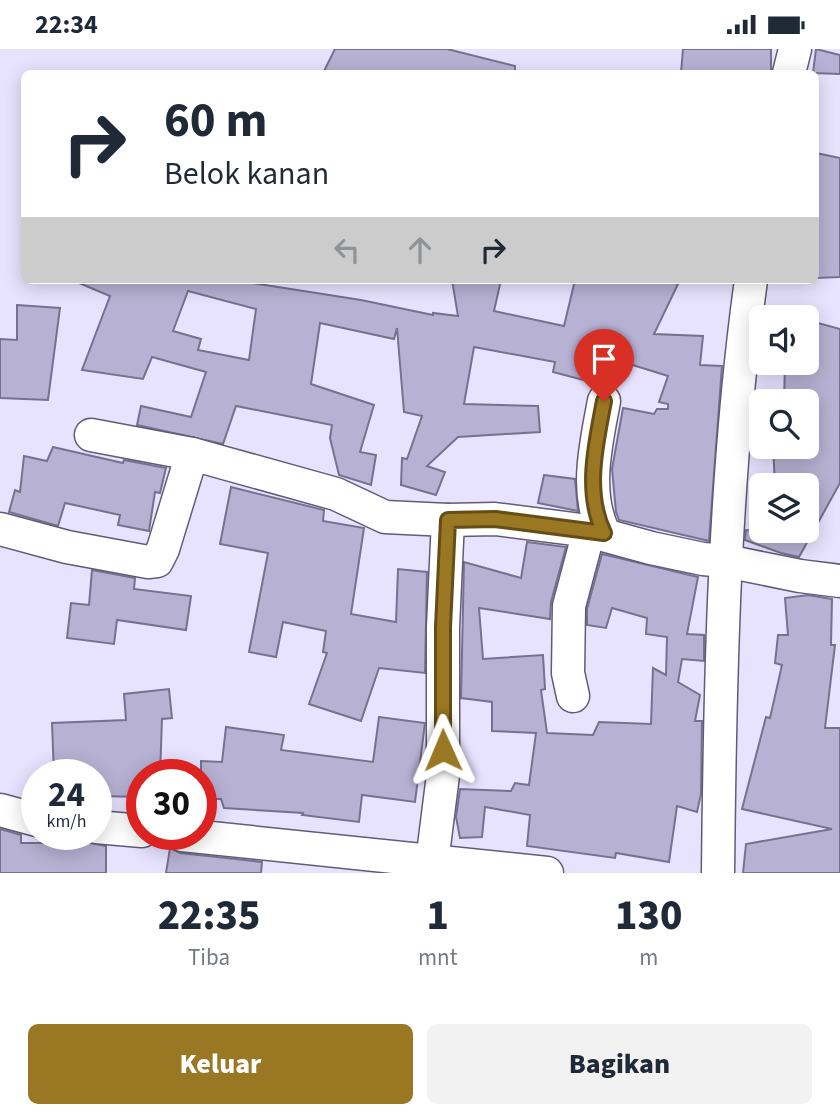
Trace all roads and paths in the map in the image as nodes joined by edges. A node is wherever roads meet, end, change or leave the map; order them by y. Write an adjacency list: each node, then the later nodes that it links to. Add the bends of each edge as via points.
1 (795, 49): 2 (street)
2 (790, 70)
3 (750, 284): 10 (street, via 740,361)
4 (604, 401): 9 (street, via 595,452)
5 (91, 435): 6 (street)
6 (192, 454): 7 (street, via 336,493 385,517); 8 (street, via 157,561 67,547)
7 (448, 520): 9 (street, via 495,519); 17 (street, via 443,775)
8 (0, 529)
9 (596, 532): 10 (street); 12 (street, via 569,606 568,673)
10 (726, 561): 11 (street); 20 (street)
11 (840, 581)
12 (573, 696)
13 (0, 810): 14 (street)
14 (21, 816)
15 (217, 843): 16 (street)
16 (287, 859): 18 (street)
17 (432, 862): 18 (street); 19 (street)
18 (376, 864)
19 (547, 873)
20 (718, 873)

